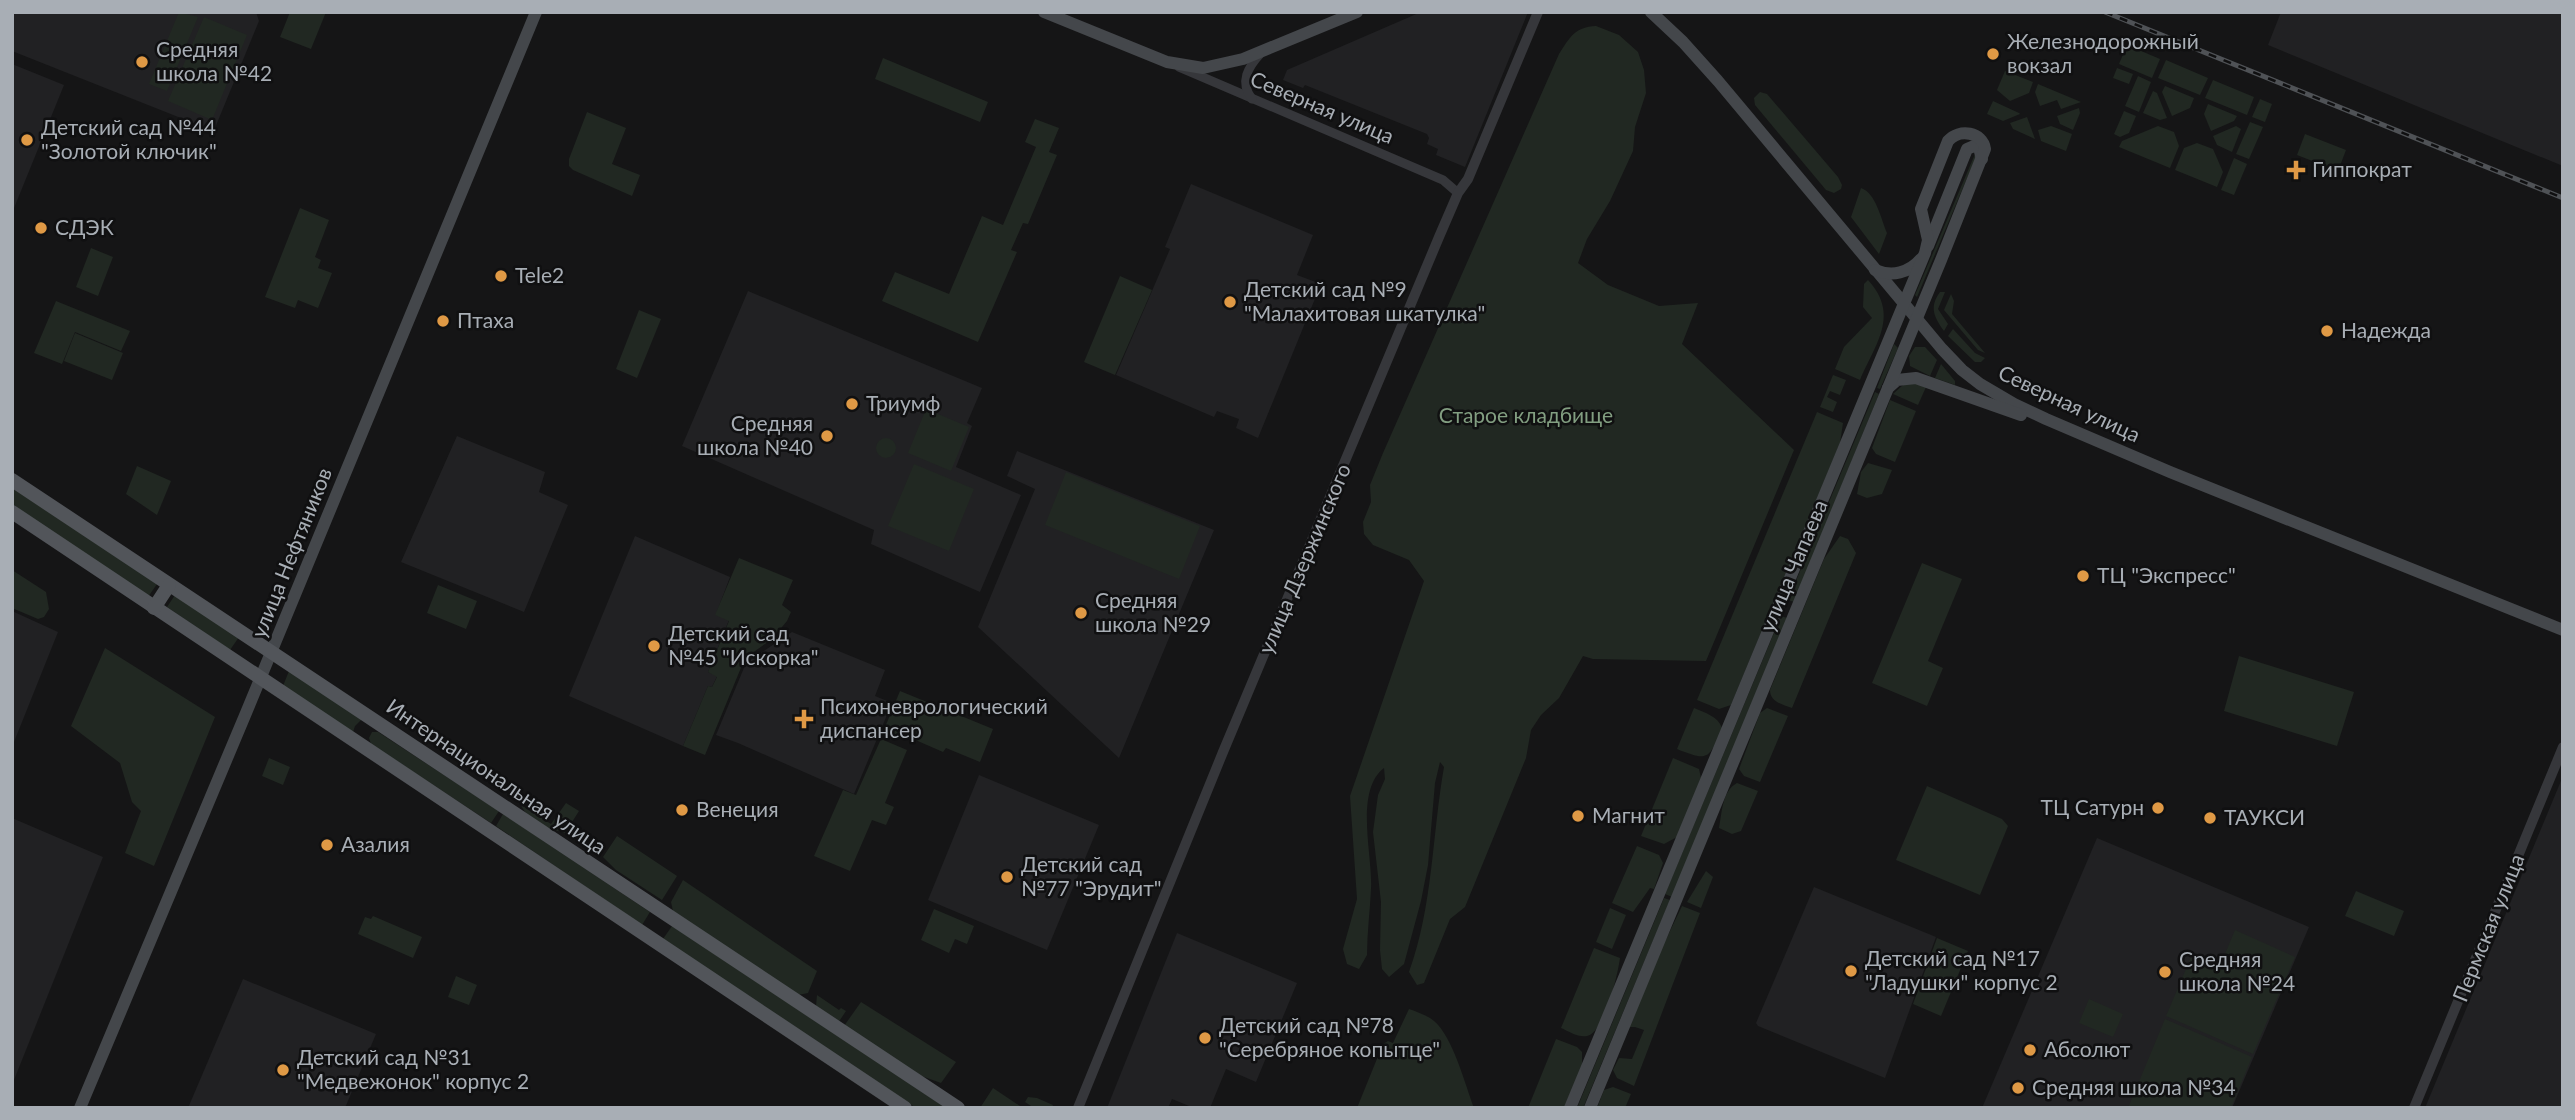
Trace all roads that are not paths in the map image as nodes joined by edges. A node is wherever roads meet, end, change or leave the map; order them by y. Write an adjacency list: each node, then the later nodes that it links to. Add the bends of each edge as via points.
1 (536, 12): 24 (main road, улица Нефтяников)
2 (1044, 12): 7 (main road, Северная улица)
3 (1357, 12): 6 (main road, Северная улица)
4 (1538, 12): 10 (street, улица Дзержинского)
5 (1651, 12): 12 (main road, Северная улица, via 1718,80)
6 (1262, 52): 7 (main road, Северная улица, via 1214,67); 8 (street, via 1245,77)
7 (1167, 62): 8 (street, Северная улица)
8 (1254, 101): 10 (street, Северная улица, via 1443,180)
9 (1982, 159): 11 (main road, улица Чапаева, via 1979,148 1967,149); 11 (main road, via 1982,139 1966,133 1948,141 1921,209); 14 (main road, улица Чапаева)
10 (1458, 193): 32 (street, улица Дзержинского)
11 (1927, 250): 12 (main road, via 1913,267 1901,272); 13 (main road, улица Чапаева)
12 (1875, 270): 13 (main road, Северная улица)
13 (1904, 304): 14 (main road, Северная улица); 20 (main road, улица Чапаева)
14 (1917, 319): 15 (main road, улица Чапаева); 16 (main road, Северная улица, via 1980,384)
15 (1888, 388): 16 (main road, via 1903,379 1923,380); 22 (main road, улица Чапаева)
16 (2115, 449): 23 (main road, Северная улица)
17 (12, 480): 19 (main road, Интернациональная улица)
18 (12, 512): 21 (main road)
19 (169, 585): 21 (main road); 24 (main road, Интернациональная улица)
20 (1779, 606): 22 (main road); 33 (main road, улица Чапаева)
21 (154, 608): 25 (main road)
22 (1795, 613): 34 (main road, улица Чапаева)
23 (2563, 630)
24 (271, 653): 25 (main road, улица Нефтяников); 26 (main road, Интернациональная улица)
25 (261, 679): 28 (main road); 29 (main road, улица Нефтяников)
26 (384, 727): 28 (main road, via 374,724 363,729 361,739); 31 (main road, Интернациональная улица)
27 (2563, 747): 35 (street, Пермская улица)
28 (369, 750): 30 (main road)
29 (80, 1108)
30 (905, 1108)
31 (958, 1108)
32 (1078, 1108)
33 (1570, 1108)
34 (1590, 1108)
35 (2414, 1108)

